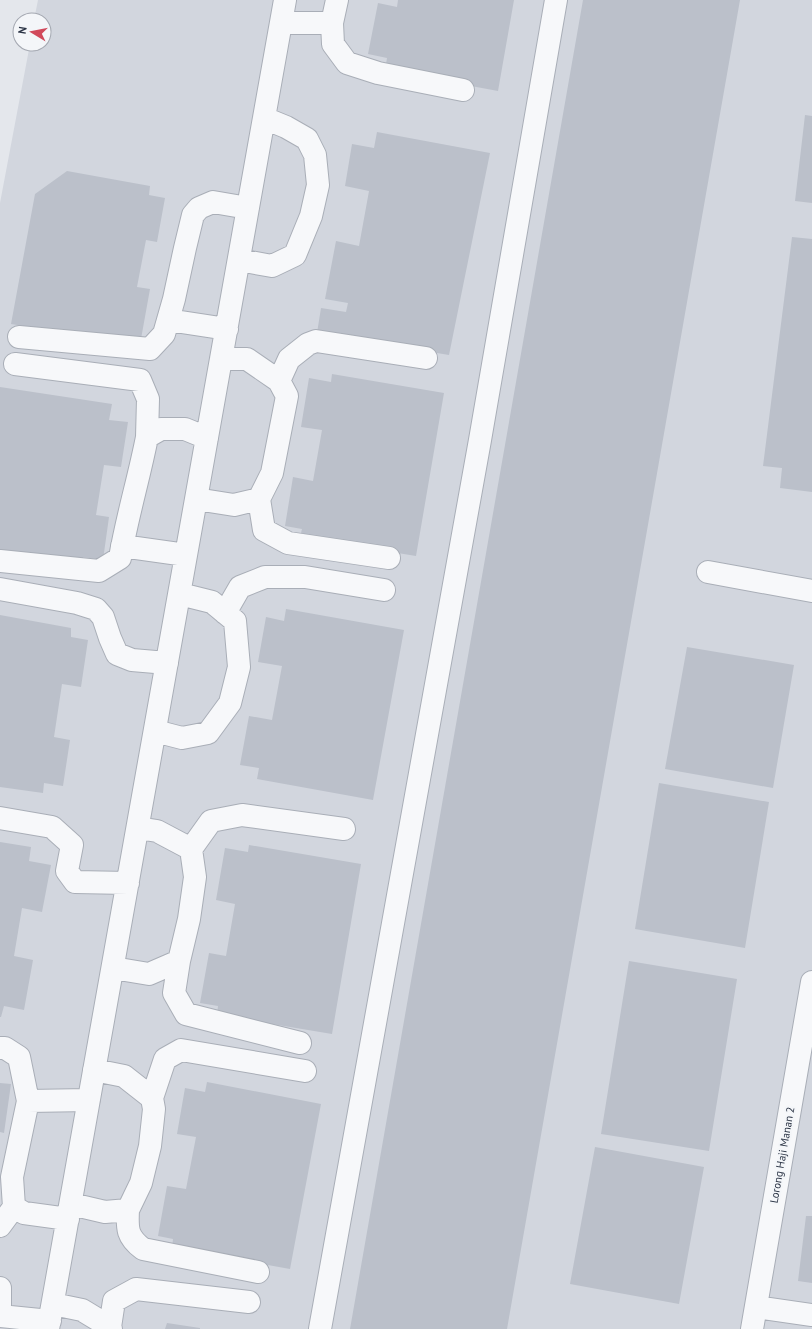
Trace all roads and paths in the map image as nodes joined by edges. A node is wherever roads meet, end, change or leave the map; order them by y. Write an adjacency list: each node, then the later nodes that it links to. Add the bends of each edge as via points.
1 (285, 0): 5 (street)
2 (337, 0): 4 (street)
3 (556, 0): 61 (street)
4 (332, 23): 5 (street); 6 (street, via 333,44 347,63 378,73)
5 (281, 24): 7 (street)
6 (463, 90)
7 (264, 118): 8 (street); 9 (street, via 306,139 315,155 318,185 311,216 295,255 272,266)
8 (248, 208): 9 (street); 10 (street, via 213,202 199,208 193,215)
9 (239, 260): 11 (street)
10 (168, 320): 11 (street); 12 (street, via 164,334 150,349)
11 (227, 329): 14 (street)
12 (19, 337)
13 (426, 358): 16 (street, via 316,341 289,359)
14 (221, 359): 16 (street, via 247,359); 18 (street)
15 (15, 364): 17 (street, via 140,380 148,399)
16 (279, 381): 20 (street, via 287,396 272,472)
17 (147, 437): 18 (street, via 161,429 185,429); 21 (street)
18 (207, 438): 19 (street)
19 (196, 499): 20 (street, via 234,505); 22 (street)
20 (259, 499): 23 (street, via 264,530 288,543)
21 (122, 546): 22 (street); 24 (street, via 120,558 99,571)
22 (186, 555): 29 (street)
23 (389, 558)
24 (0, 561)
25 (708, 572): 28 (street)
26 (0, 589): 31 (street, via 96,609 103,617 117,654 132,660)
27 (384, 590): 30 (street, via 304,577 265,577 240,586)
28 (812, 592)
29 (180, 594): 30 (street, via 212,602); 31 (street)
30 (225, 613): 32 (street, via 235,621 239,667 230,703 208,734 182,738)
31 (167, 663): 32 (street)
32 (155, 731): 34 (street)
33 (0, 818): 37 (street, via 52,827 72,845 67,871 75,882)
34 (138, 828): 36 (street, via 157,831); 37 (street)
35 (344, 830): 36 (street, via 242,815 211,821)
36 (191, 849): 38 (street, via 195,877)
37 (128, 883): 39 (street)
38 (179, 961): 39 (street, via 149,974); 41 (street, via 174,993 186,1014)
39 (113, 968): 43 (street)
40 (811, 994): 56 (street, Lorong Haji Manan 2)
41 (300, 1043)
42 (0, 1048): 47 (street, via 5,1048 19,1057)
43 (94, 1070): 45 (street, via 124,1076); 46 (street)
44 (305, 1071): 45 (street, via 181,1050 165,1059)
45 (152, 1098): 49 (street, via 154,1109 150,1146 141,1183)
46 (89, 1100): 47 (street); 50 (street)
47 (28, 1101): 48 (street, via 12,1177)
48 (14, 1207): 50 (street, via 24,1213); 51 (street)
49 (128, 1210): 50 (street); 52 (street, via 127,1227 134,1242 143,1249)
50 (69, 1212): 59 (street)
51 (0, 1226)
52 (258, 1272)
53 (0, 1288): 55 (street)
54 (250, 1302): 60 (street, via 136,1289 114,1301)
55 (0, 1305)
56 (756, 1307): 57 (street); 62 (street, Lorong Haji Manan 2)
57 (812, 1315)
58 (0, 1316): 59 (street)
59 (50, 1318): 60 (street, via 82,1310)
60 (110, 1328)
61 (320, 1329)
62 (752, 1329)

